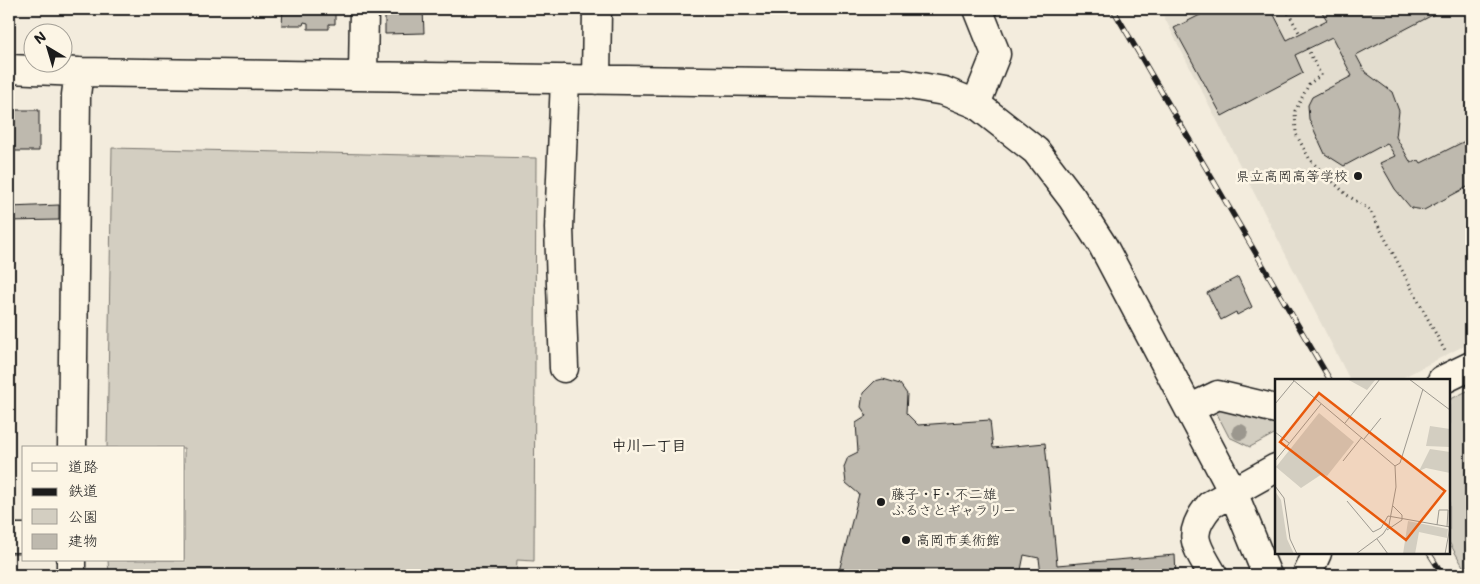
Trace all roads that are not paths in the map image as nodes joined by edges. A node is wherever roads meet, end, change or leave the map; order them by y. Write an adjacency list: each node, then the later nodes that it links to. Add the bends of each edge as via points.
1 (364, 9): 6 (street)
2 (597, 9): 8 (street)
3 (978, 9): 9 (street, via 996,54)
4 (9, 69): 5 (street)
5 (79, 72): 6 (street); 13 (street, via 76,95)
6 (364, 76): 7 (street)
7 (565, 79): 8 (street); 10 (street, via 559,228)
8 (596, 80): 9 (street, via 904,84 944,91)
9 (976, 104): 11 (street, via 1036,151 1072,198 1103,246)
10 (564, 368)
11 (1189, 409): 12 (street, via 1218,395); 15 (street)
12 (1275, 409)
13 (72, 446)
14 (1275, 469): 15 (street)
15 (1233, 492): 21 (street, via 1210,505 1194,530 1196,545); 22 (street)
16 (9, 538): 17 (street)
17 (22, 538)
18 (1317, 554): 23 (street)
19 (71, 562): 20 (street)
20 (71, 575)
21 (1213, 575)
22 (1267, 575)
23 (1307, 575)

